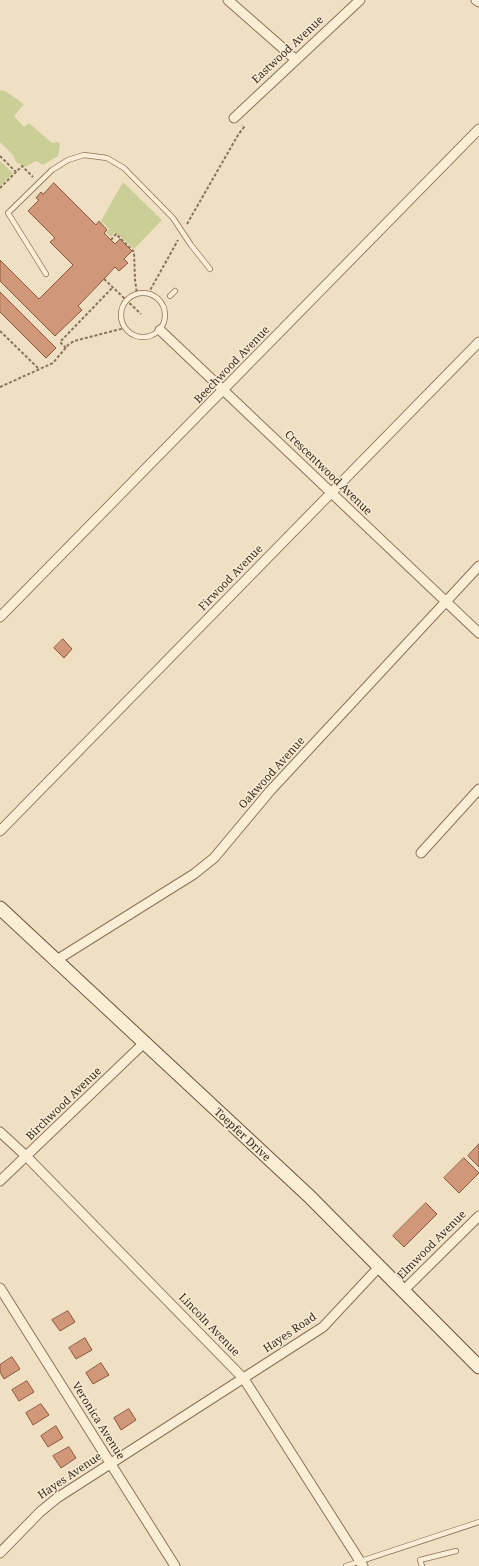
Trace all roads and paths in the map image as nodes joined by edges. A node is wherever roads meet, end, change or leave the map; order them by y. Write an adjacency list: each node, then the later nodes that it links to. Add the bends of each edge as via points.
1 (228, 0): 5 (street)
2 (360, 0): 5 (street, Eastwood Avenue)
3 (476, 0): 4 (street)
4 (479, 2)
5 (295, 59): 6 (street, Eastwood Avenue)
6 (234, 118): 12 (path, via 244,128)
7 (479, 128): 31 (street, Beechwood Avenue)
8 (0, 156): 9 (path)
9 (16, 172): 10 (path, via 22,166); 11 (path)
10 (39, 183): 12 (lane, via 52,170 68,160 84,155 107,158 124,168 173,218); 15 (lane, via 8,213)
11 (0, 188)
12 (182, 232): 14 (lane); 20 (path)
13 (111, 240): 19 (path, via 116,234 134,252)
14 (210, 269)
15 (46, 274)
16 (104, 279): 17 (path)
17 (113, 288): 22 (path); 28 (path, via 60,342)
18 (176, 291): 21 (lane)
19 (137, 294): 20 (lane); 22 (lane)
20 (148, 294): 25 (lane, via 162,303 165,312)
21 (170, 296)
22 (127, 301): 23 (path); 24 (lane, via 122,308 121,318)
23 (141, 314)
24 (125, 328): 25 (lane, via 132,334 142,337 151,336); 28 (path, via 74,341)
25 (160, 330): 31 (street, Crescentwood Avenue)
26 (0, 331): 29 (path)
27 (479, 342): 32 (street, Firwood Avenue)
28 (66, 348): 29 (path, via 53,363)
29 (39, 369): 30 (path)
30 (0, 386)
31 (224, 390): 32 (street, Crescentwood Avenue); 35 (street, Beechwood Avenue)
32 (331, 493): 34 (street, Crescentwood Avenue); 38 (street, Firwood Avenue)
33 (479, 566): 34 (street, Oakwood Avenue)
34 (447, 601): 36 (street, Crescentwood Avenue); 41 (street, Oakwood Avenue, via 270,792 214,858 194,874)
35 (0, 617)
36 (479, 633)
37 (479, 789): 39 (street)
38 (0, 831)
39 (421, 853)
40 (0, 908): 41 (street, Toepfer Drive)
41 (55, 961): 42 (street, Toepfer Drive)
42 (144, 1043): 44 (street, Birchwood Avenue); 47 (street, Toepfer Drive, via 309,1196)
43 (0, 1132): 44 (street, Lincoln Avenue)
44 (26, 1156): 45 (street, Birchwood Avenue); 51 (street, Lincoln Avenue)
45 (0, 1181)
46 (479, 1216): 49 (street, Elmwood Avenue)
47 (379, 1267): 49 (street, Toepfer Drive); 51 (street, Hayes Road, via 323,1327)
48 (0, 1288): 52 (street, Veronica Avenue)
49 (403, 1291): 50 (street, Toepfer Drive)
50 (479, 1367)
51 (244, 1379): 52 (street, Hayes Avenue); 56 (street, Lincoln Avenue)
52 (110, 1464): 55 (street, Hayes Avenue, via 57,1498); 57 (street, Veronica Avenue)
53 (479, 1522): 56 (lane)
54 (456, 1551): 59 (lane, via 420,1560)
55 (0, 1552)
56 (362, 1564): 58 (lane)
57 (175, 1566)
58 (346, 1566)
59 (422, 1566)

